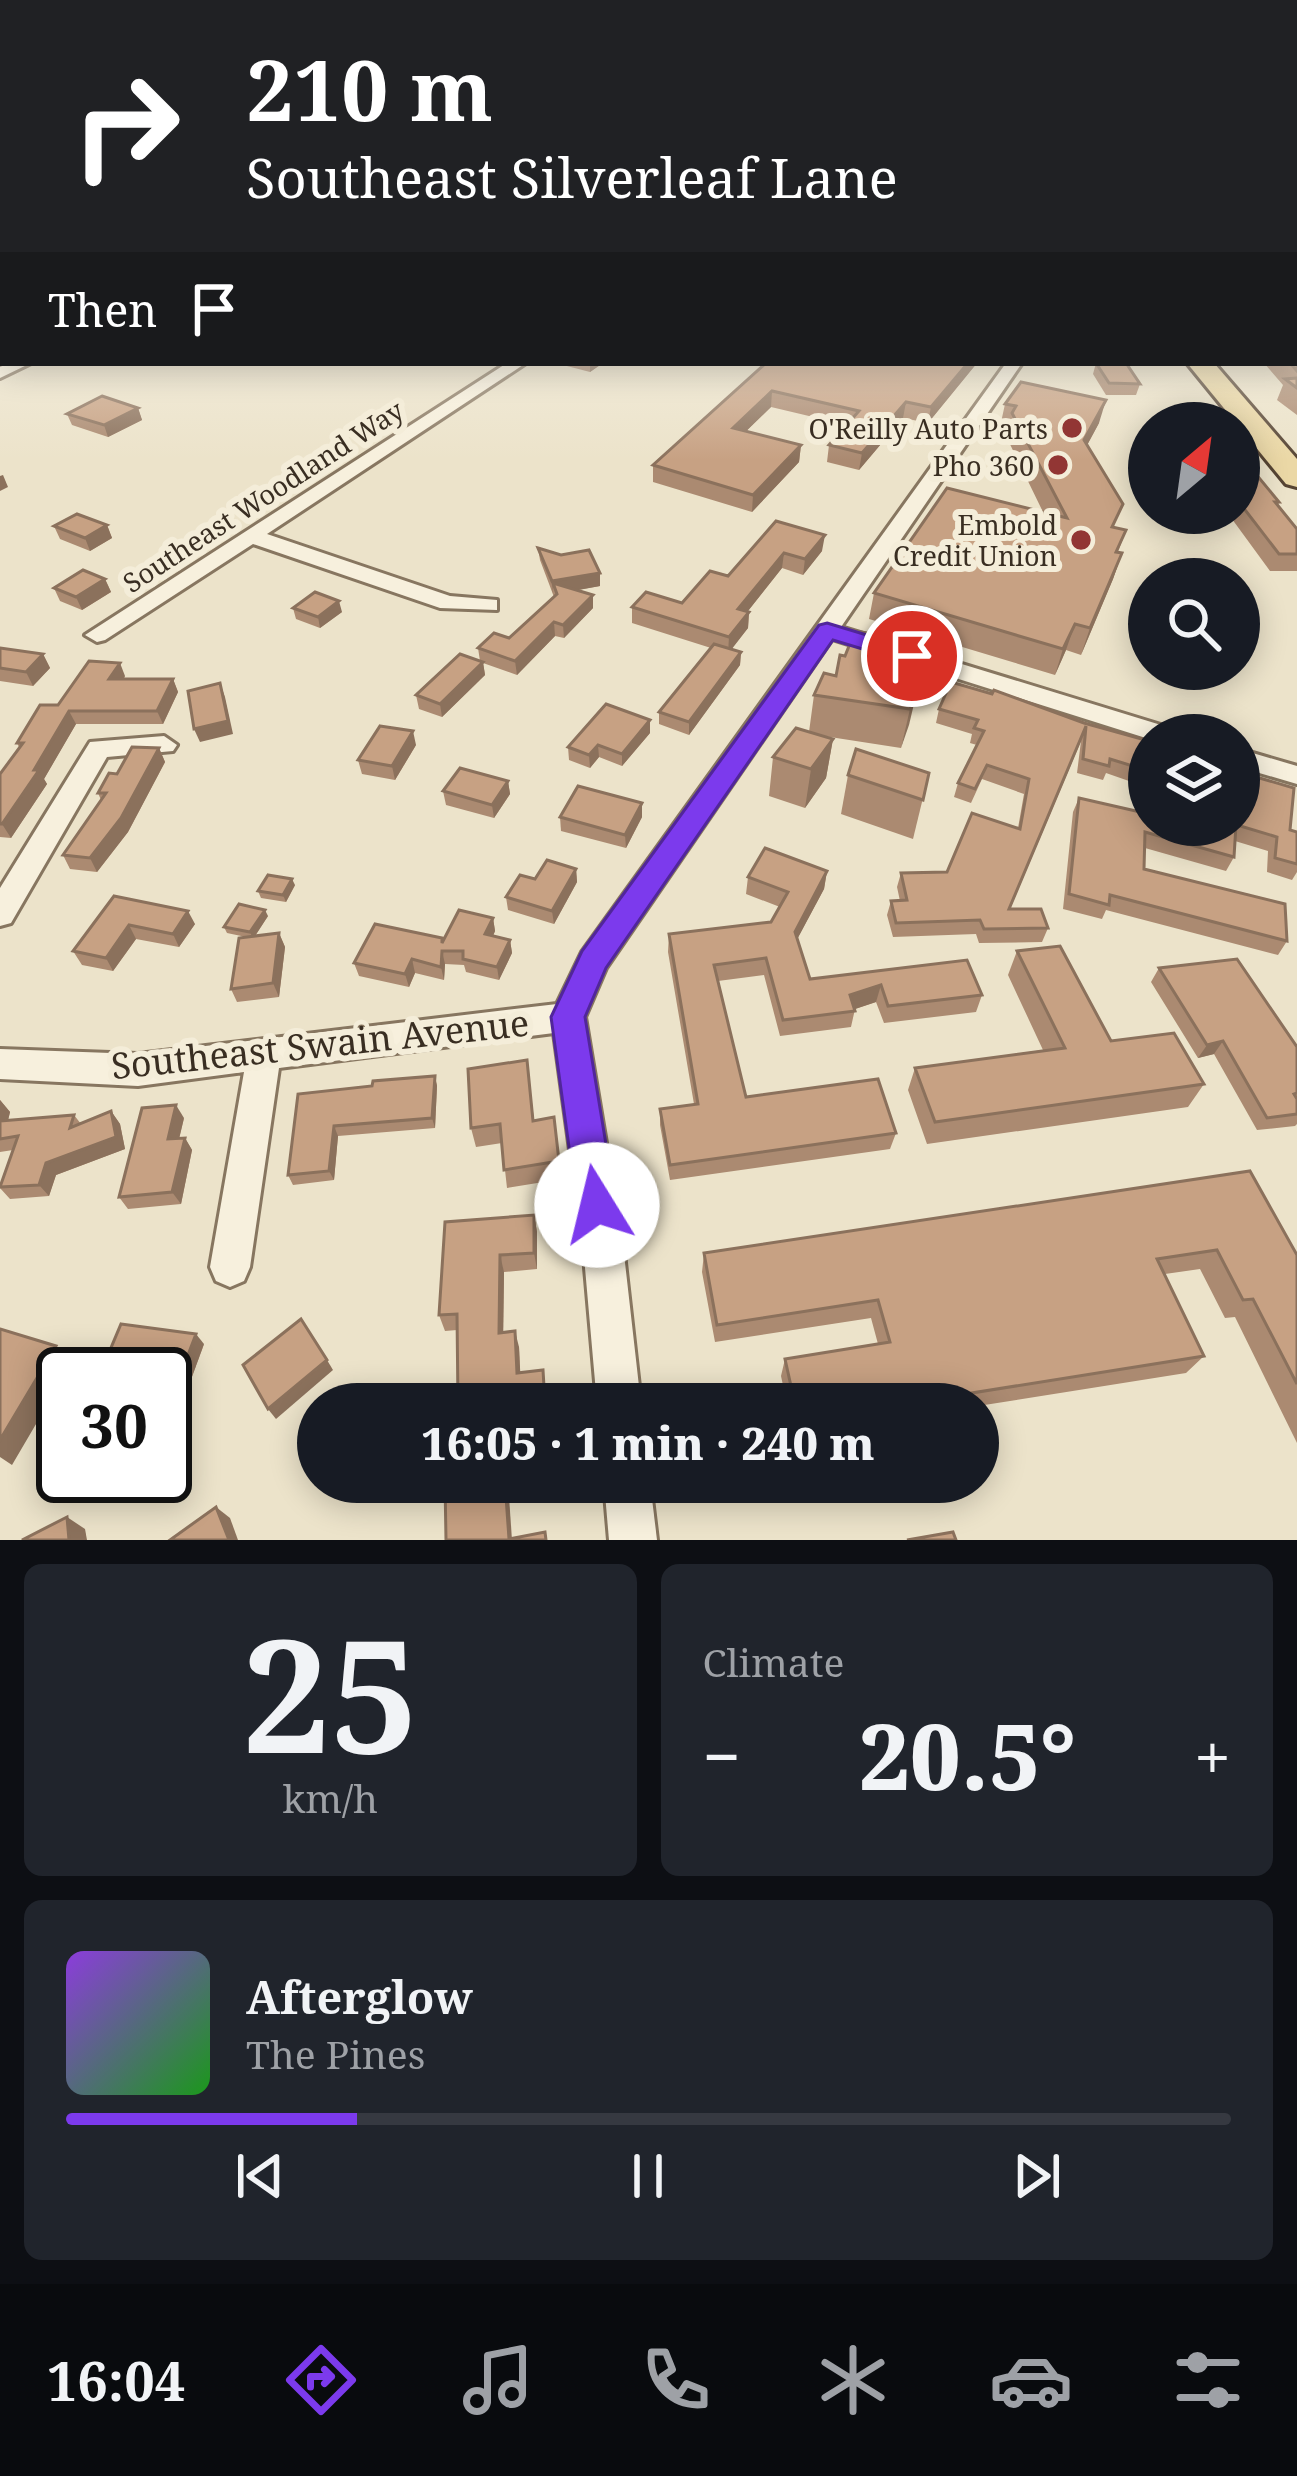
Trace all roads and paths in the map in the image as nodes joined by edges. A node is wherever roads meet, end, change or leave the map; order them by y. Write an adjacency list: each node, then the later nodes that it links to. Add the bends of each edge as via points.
1 (513, 366): 5 (street, Southeast Woodland Way)
2 (1012, 366): 7 (street)
3 (1203, 366): 4 (main road)
4 (1297, 478)
5 (250, 536): 6 (street, via 448,603); 8 (street, Southeast Woodland Way)
6 (489, 605)
7 (827, 630): 9 (street); 14 (street, via 593,961)
8 (97, 635)
9 (1128, 724)
10 (164, 745): 13 (street, via 99,748)
11 (1260, 765): 12 (street)
12 (1297, 776)
13 (0, 914)
14 (568, 1017): 15 (street, Southeast Swain Avenue); 18 (street)
15 (264, 1054): 16 (street, Southeast Swain Avenue, via 139,1070); 17 (street)
16 (0, 1064)
17 (230, 1267)
18 (617, 1383)
19 (629, 1503): 20 (street)
20 (633, 1540)

